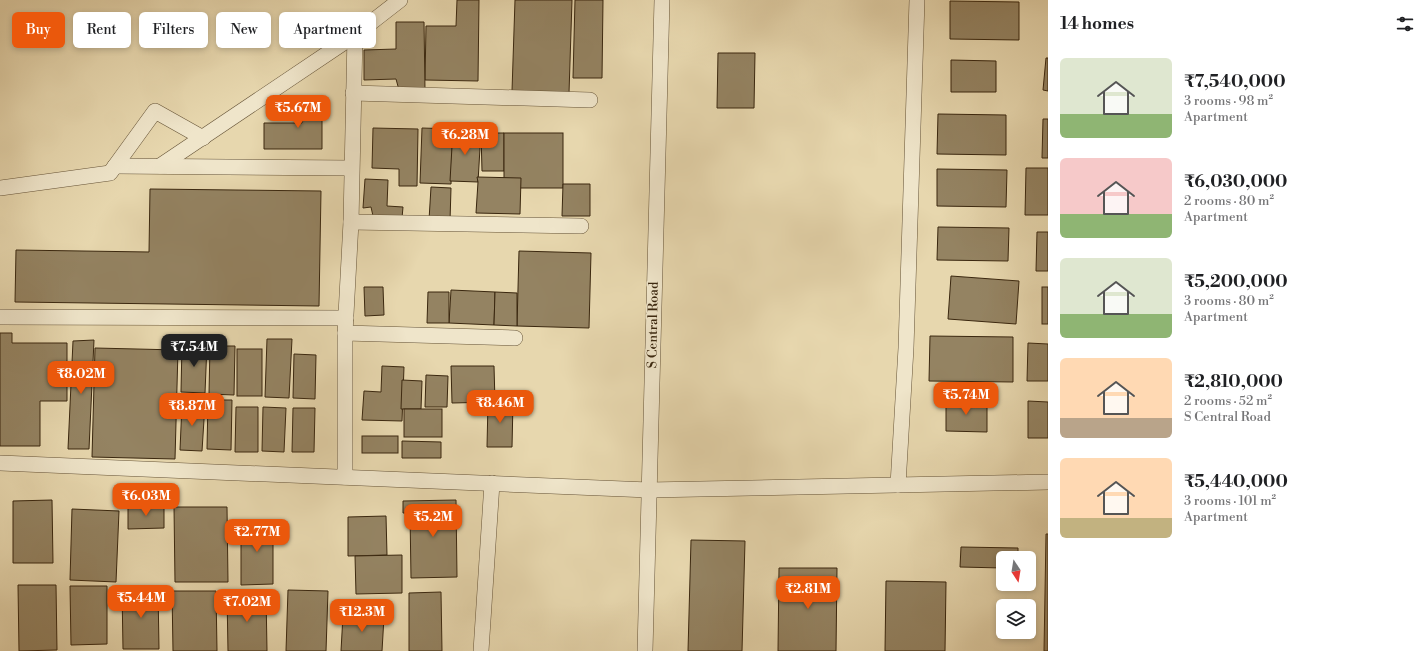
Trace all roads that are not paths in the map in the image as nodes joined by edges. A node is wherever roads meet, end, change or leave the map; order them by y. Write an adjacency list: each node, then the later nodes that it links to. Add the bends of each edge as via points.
1 (400, 0): 4 (street)
2 (662, 0): 24 (street, S Central Road)
3 (917, 0): 23 (street, via 906,348)
4 (376, 19)
5 (336, 48): 9 (street)
6 (355, 48): 7 (street)
7 (353, 93): 8 (street); 12 (street)
8 (590, 100)
9 (203, 138): 10 (street, via 155,111); 11 (street)
10 (115, 166): 11 (street); 13 (street, via 110,173)
11 (160, 166): 12 (street)
12 (351, 168): 14 (street)
13 (0, 188)
14 (351, 222): 15 (street); 17 (street)
15 (580, 226)
16 (0, 317): 17 (street)
17 (345, 325): 18 (street); 20 (street)
18 (515, 338)
19 (0, 463): 20 (street)
20 (345, 477): 22 (street)
21 (1048, 482): 23 (street)
22 (492, 483): 24 (street); 25 (street)
23 (898, 485): 24 (street)
24 (649, 490): 26 (street, S Central Road)
25 (481, 651)
26 (645, 651)

